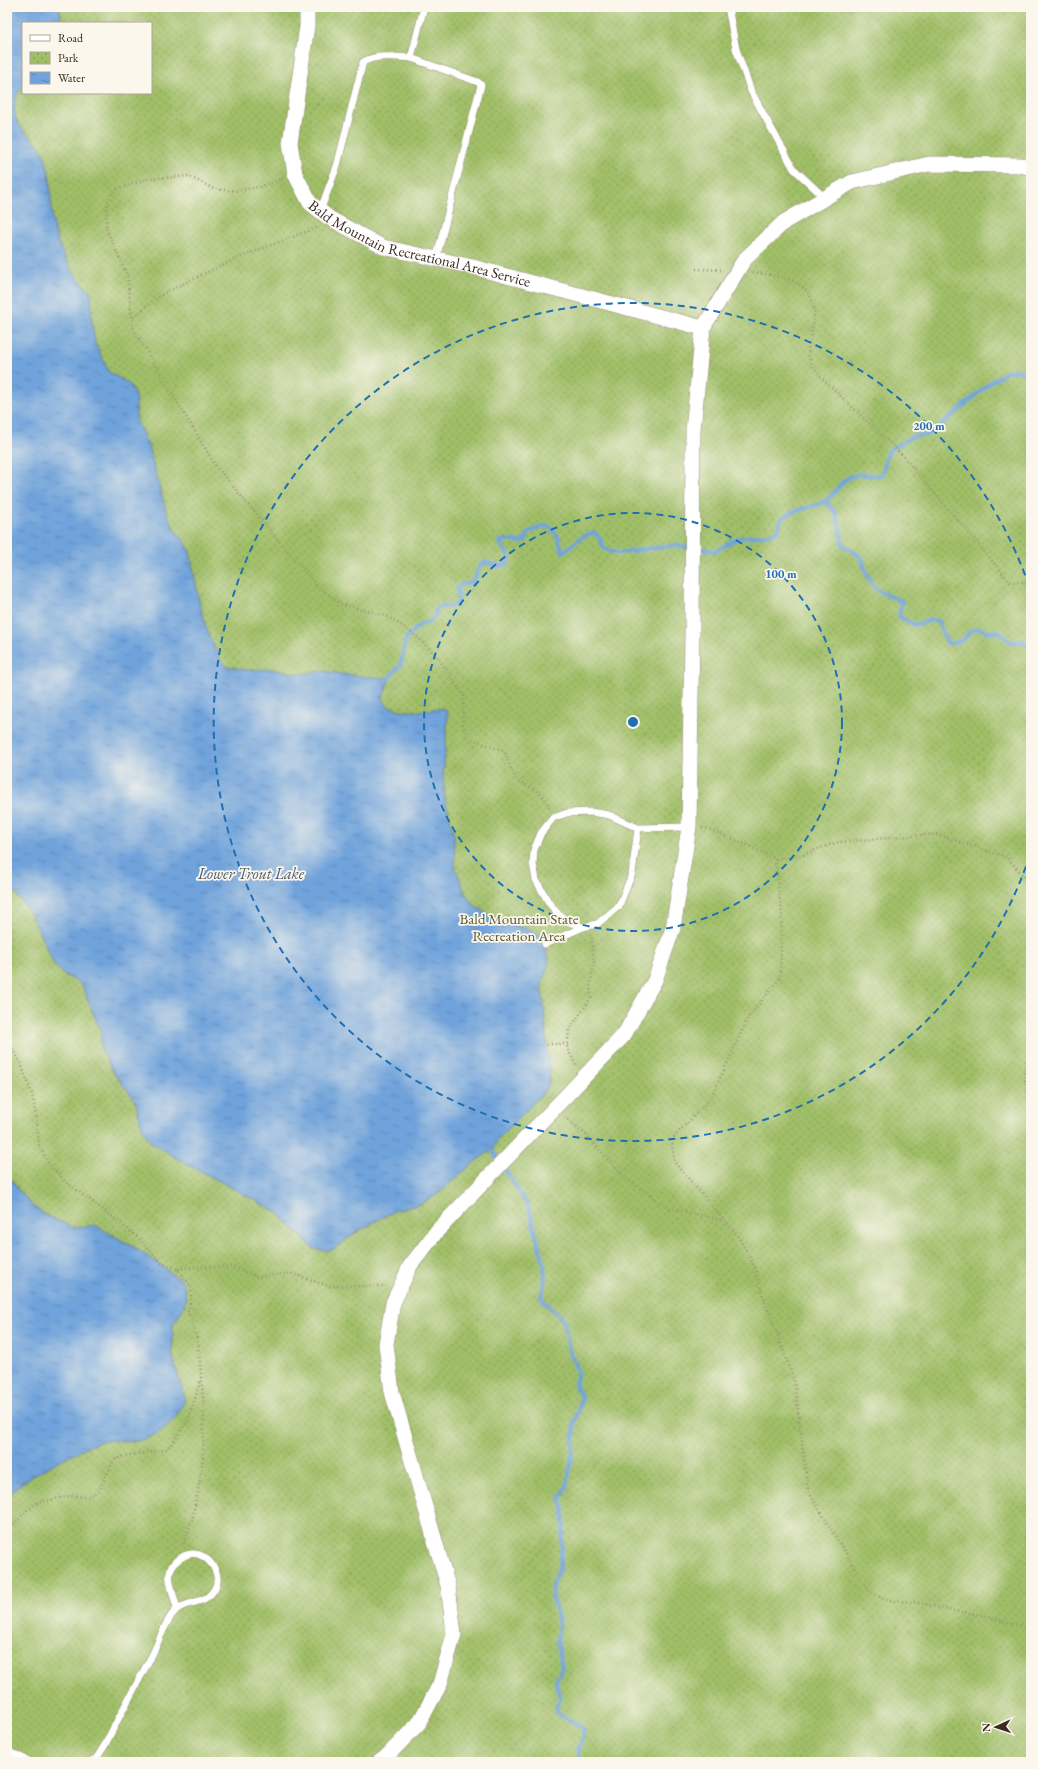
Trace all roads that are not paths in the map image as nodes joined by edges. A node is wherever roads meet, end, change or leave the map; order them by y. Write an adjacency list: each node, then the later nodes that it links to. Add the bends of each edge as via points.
1 (307, 7): 7 (street, Bald Mountain Recreational Area Service, via 307,26 290,143 295,174 310,203)
2 (424, 7): 4 (lane)
3 (728, 7): 6 (lane, via 736,50 751,91 794,169)
4 (410, 58): 7 (lane, via 395,56 367,59 363,62 337,166); 8 (lane, via 481,85)
5 (1031, 168): 6 (street, via 928,164 852,182)
6 (825, 198): 9 (street, via 784,222 744,260)
7 (320, 211): 8 (street, Bald Mountain Recreational Area Service, via 383,247)
8 (436, 259): 9 (street, Bald Mountain Recreational Area Service)
9 (703, 328): 10 (street, via 693,430)
10 (689, 827): 11 (lane); 18 (street, via 673,928 655,980 624,1035 437,1231 410,1266 393,1303 386,1344 392,1392 448,1586 454,1634 440,1684 419,1723)
11 (638, 828): 12 (lane, via 632,874 619,906 597,924); 12 (lane, via 608,815 591,812 567,813 553,818 541,833 534,850 536,880 559,916)
12 (583, 927): 13 (lane)
13 (545, 944)
14 (177, 1609): 14 (lane, via 208,1598 215,1588 217,1575 212,1563 202,1556 190,1553 178,1559 170,1569 169,1581); 17 (lane, via 162,1632 96,1759)
15 (7, 1751): 16 (lane)
16 (31, 1762)
17 (88, 1762)
18 (380, 1762)

